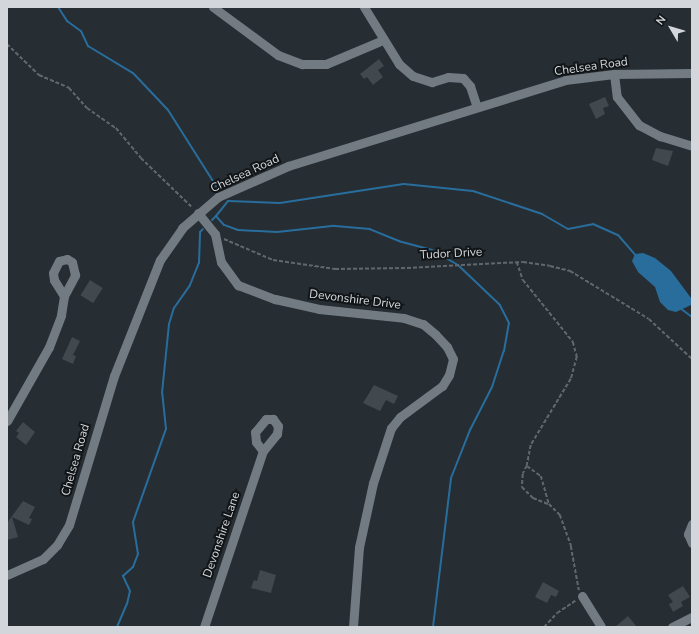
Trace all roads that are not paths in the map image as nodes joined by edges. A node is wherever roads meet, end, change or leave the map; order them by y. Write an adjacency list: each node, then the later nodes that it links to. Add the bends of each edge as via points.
1 (213, 7): 3 (street, via 278,56 302,64 326,64)
2 (364, 7): 3 (street)
3 (383, 40): 6 (street, via 399,64 413,76 432,82 448,77 463,78 470,86)
4 (692, 73): 5 (street, Chelsea Road)
5 (614, 74): 6 (street, Chelsea Road, via 565,80); 7 (street, via 618,97 639,125 660,136)
6 (477, 107): 8 (street, Chelsea Road, via 288,166 218,197)
7 (692, 146)
8 (198, 213): 14 (street, Chelsea Road, via 169,244 153,279 114,376 69,525 57,545 43,560); 18 (street, Devonshire Drive, via 215,234 225,269 238,284 251,292 319,309 404,318 423,324 447,347 452,359 449,375 442,386 400,417 391,428 373,483 359,547)
9 (64, 296): 10 (street, via 61,315 49,347)
10 (7, 421)
11 (263, 451): 17 (street, Devonshire Lane)
12 (692, 524): 13 (street, via 688,534)
13 (692, 543)
14 (7, 575)
15 (582, 596): 19 (street)
16 (692, 616): 20 (street)
17 (204, 627)
18 (353, 627)
19 (601, 627)
20 (672, 627)

